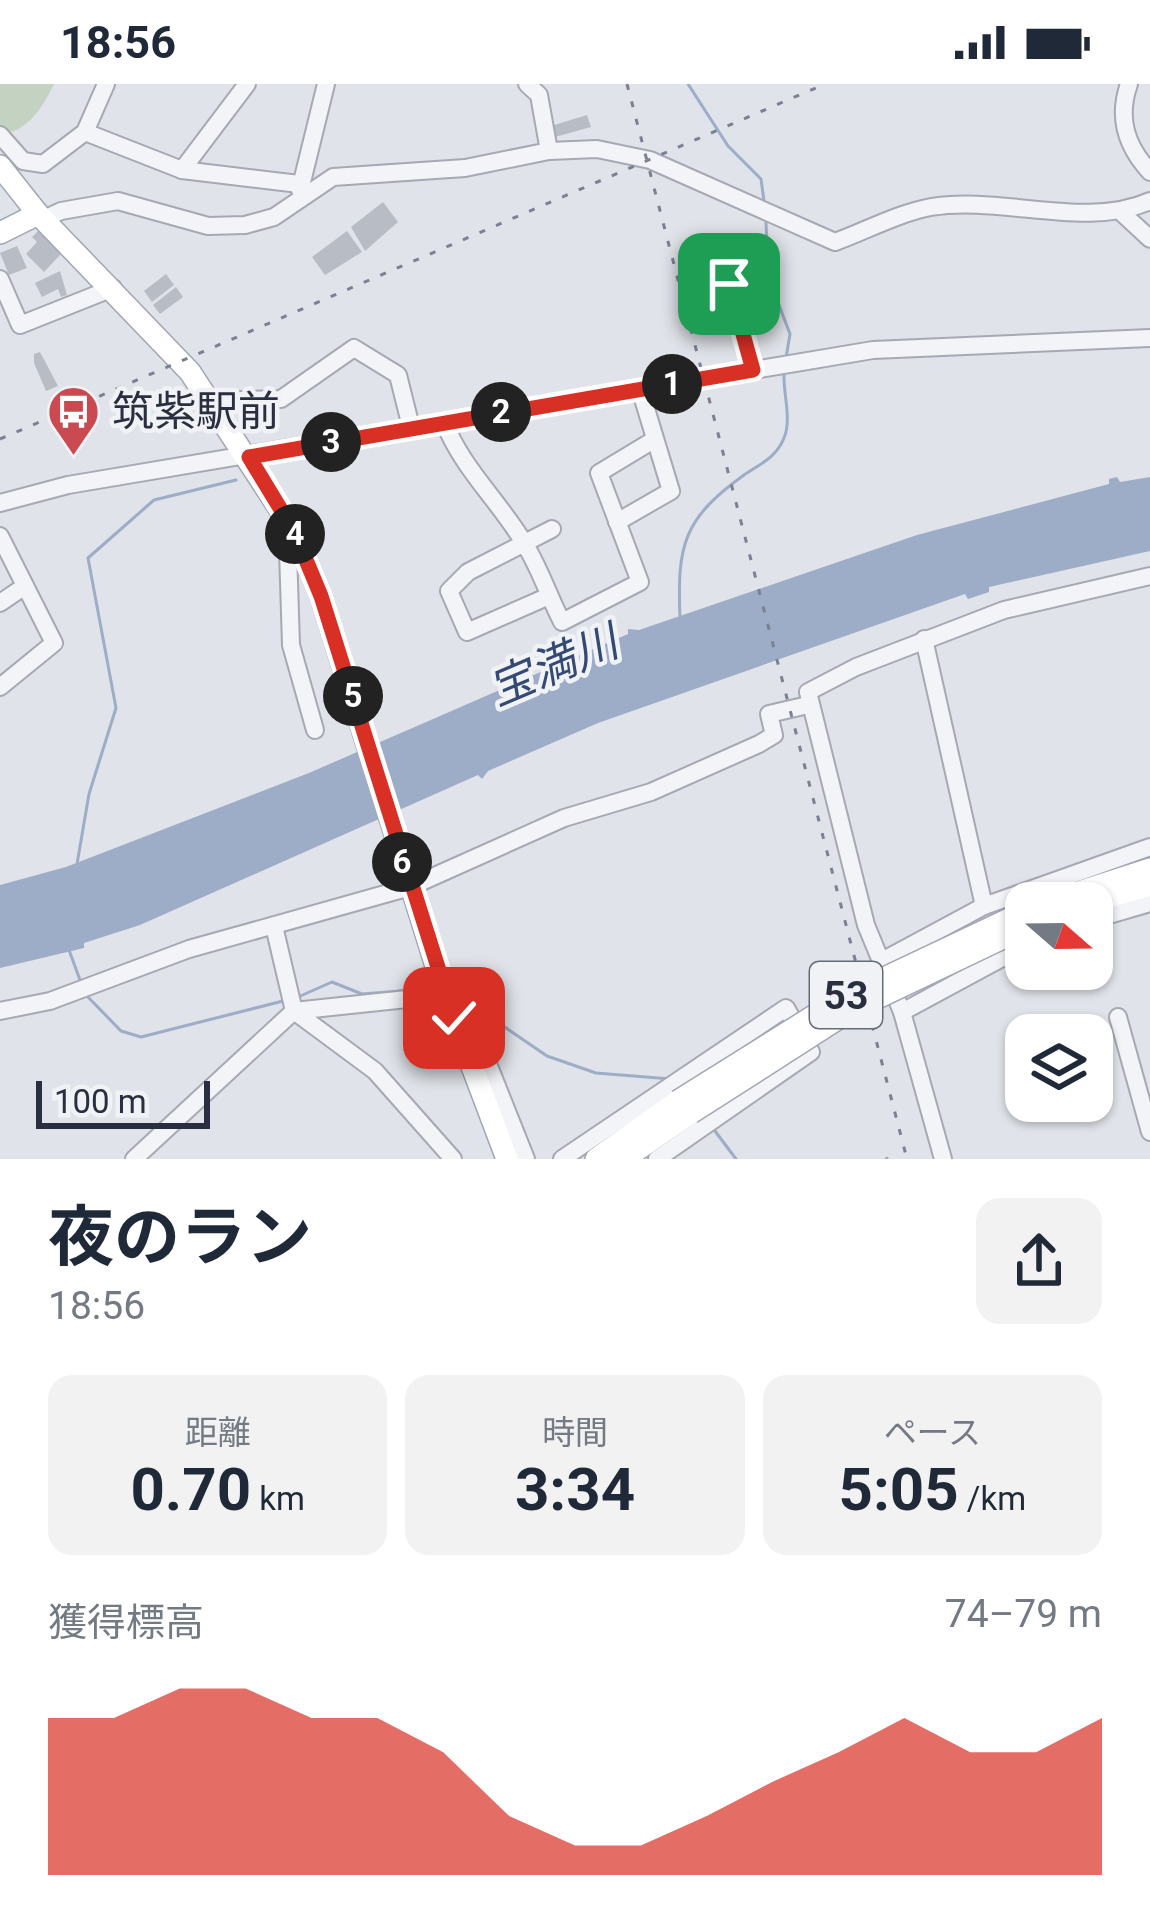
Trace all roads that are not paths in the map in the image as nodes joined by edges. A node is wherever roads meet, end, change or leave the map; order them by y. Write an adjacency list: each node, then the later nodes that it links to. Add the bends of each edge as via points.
1 (106, 84): 6 (street)
2 (247, 84): 10 (street)
3 (326, 84): 12 (street)
4 (527, 84): 8 (street, via 539,95)
5 (1129, 84): 11 (street, via 1124,129)
6 (86, 132): 7 (street, via 44,164 23,161); 10 (street)
7 (0, 135)
8 (549, 151): 12 (street, via 465,168 333,177); 14 (street, via 627,153 835,242 930,207)
9 (0, 166): 15 (main road)
10 (182, 170): 12 (street)
11 (1150, 172)
12 (300, 190): 15 (street, via 274,217 245,225 208,226 118,201)
13 (1150, 201): 14 (street)
14 (1122, 213): 17 (street)
15 (40, 216): 16 (main road); 20 (main road)
16 (0, 233)
17 (1150, 239)
18 (0, 279): 20 (street, via 20,325)
19 (729, 284): 22 (street)
20 (113, 288): 24 (main road)
21 (1150, 338): 22 (street, via 873,350)
22 (753, 370): 23 (street)
23 (640, 389): 25 (street); 27 (street)
24 (212, 401): 26 (street, via 281,399 354,348 398,375); 28 (main road)
25 (444, 422): 28 (street); 34 (street, via 460,461)
26 (410, 423)
27 (652, 441): 31 (street, via 599,473); 31 (street, via 671,491)
28 (249, 457): 29 (street); 30 (main road)
29 (0, 503)
30 (287, 519): 42 (street, via 291,645); 47 (main road, via 321,596)
31 (617, 522): 37 (street, via 640,582 562,622)
32 (552, 529): 34 (street)
33 (0, 536): 36 (street)
34 (525, 544): 37 (street); 37 (street, via 457,579 450,599 467,632)
35 (1150, 576): 39 (street, via 1004,610)
36 (25, 586): 38 (street); 40 (street, via 54,643)
37 (549, 596)
38 (0, 603)
39 (923, 639): 41 (street, via 808,692); 50 (street)
40 (0, 687)
41 (808, 706): 47 (street, via 769,714 774,735 759,744); 56 (street)
42 (315, 730)
43 (1150, 847): 50 (street)
44 (1150, 869): 45 (main road)
45 (1113, 884)
46 (1150, 885): 48 (main road)
47 (410, 887): 53 (street); 57 (main road)
48 (1113, 891)
49 (1150, 903): 51 (street)
50 (984, 906): 56 (street)
51 (1113, 914)
52 (1005, 921): 63 (main road, 53, bridge, via 844,997)
53 (274, 926): 58 (street); 59 (street)
54 (1005, 937): 63 (main road, 53, bridge, via 850,1011)
55 (1005, 956): 60 (street)
56 (880, 962): 60 (street)
57 (445, 995): 59 (street); 62 (main road)
58 (0, 1011)
59 (294, 1011): 65 (street); 66 (street, via 375,1071)
60 (902, 1012): 73 (street)
61 (1118, 1017): 64 (street)
62 (454, 1018): 67 (main road); 68 (street, via 469,1016)
63 (685, 1107): 70 (main road, 53); 71 (main road, 53)
64 (1150, 1132)
65 (134, 1159)
66 (452, 1159)
67 (507, 1159)
68 (526, 1159)
69 (562, 1159): 72 (street, via 786,1008 811,1052)
70 (596, 1159)
71 (625, 1159)
72 (657, 1159)
73 (943, 1159)

